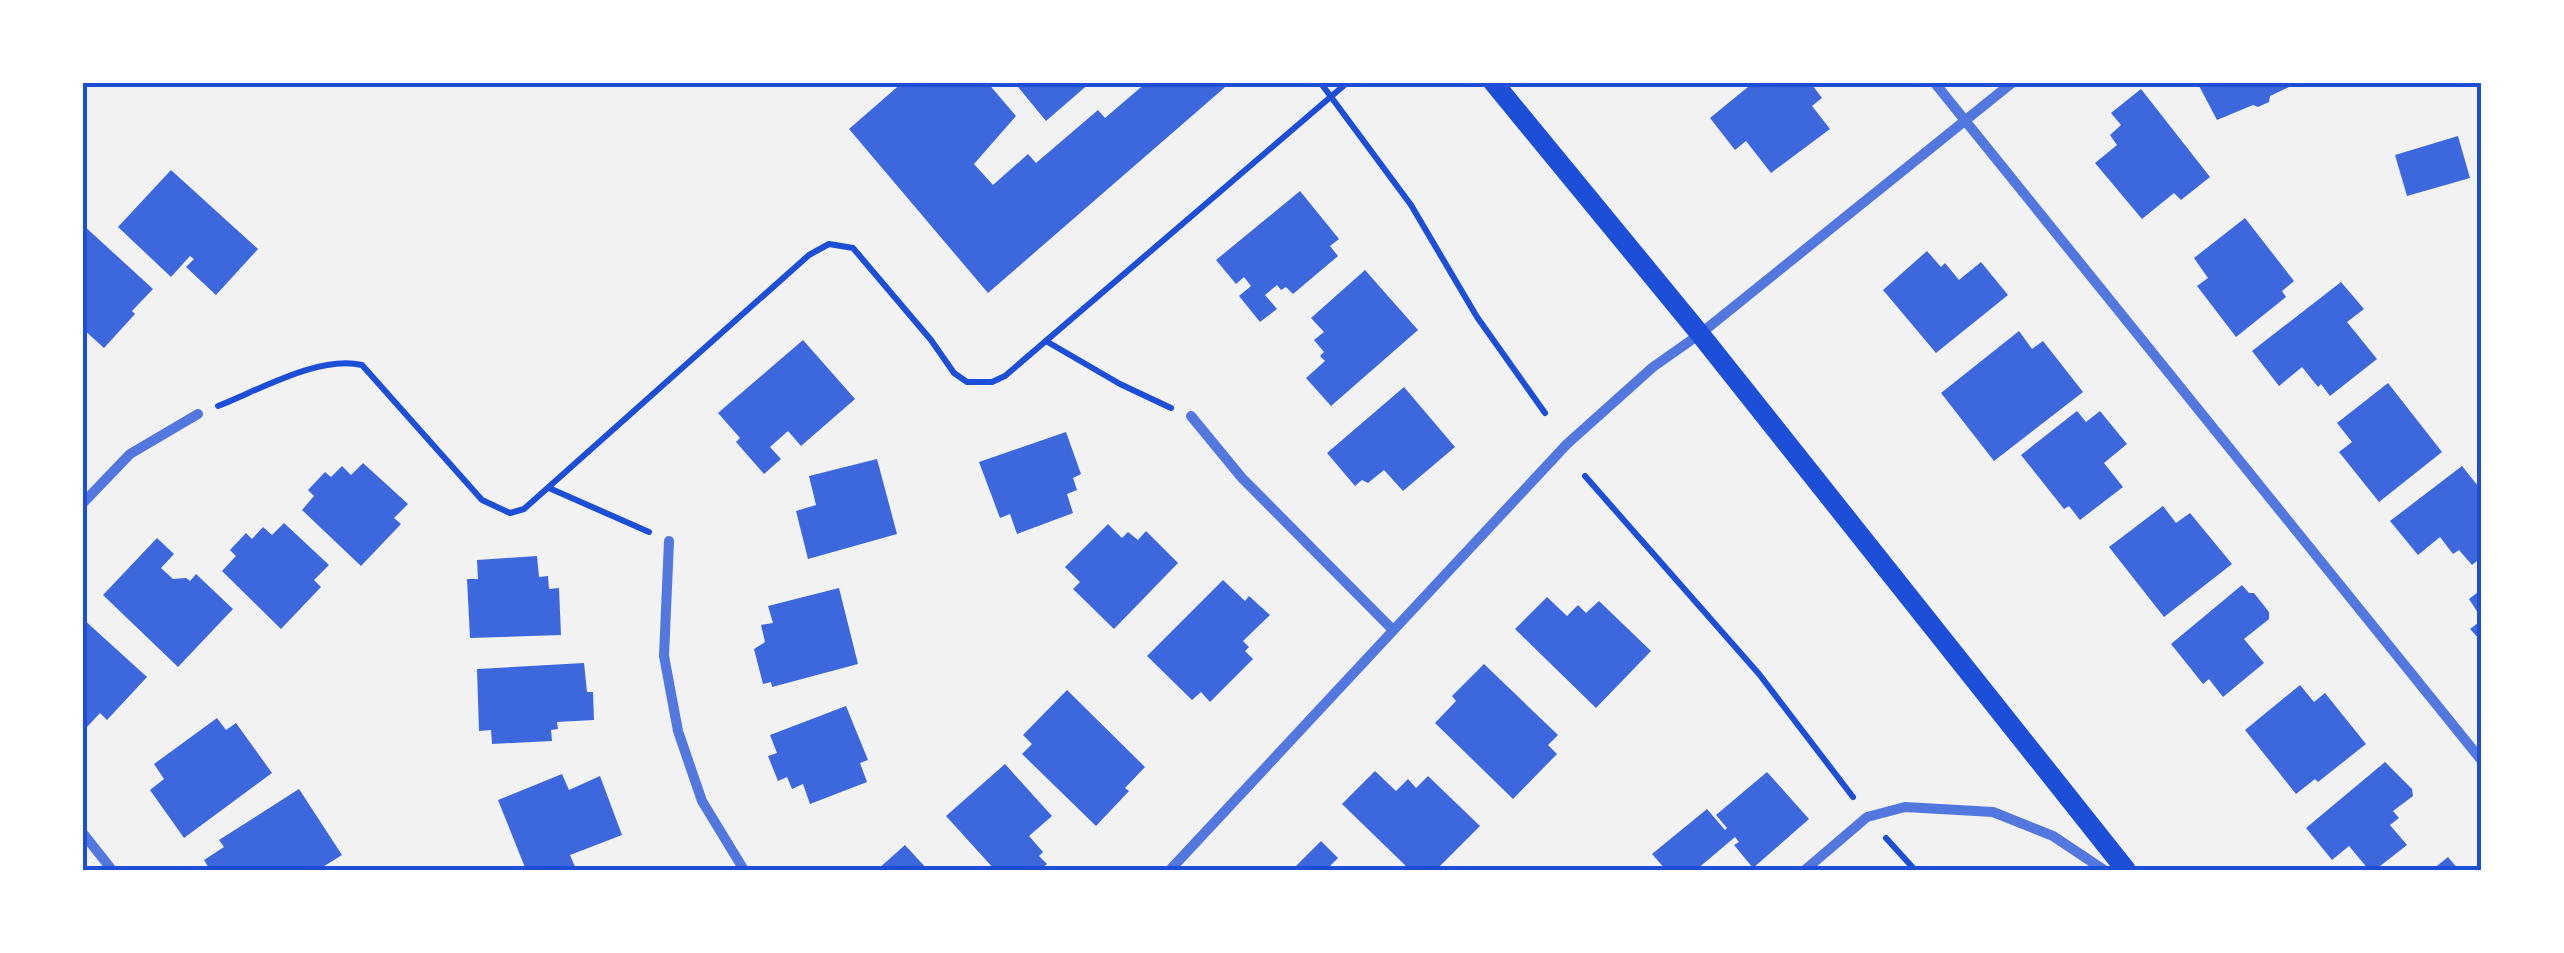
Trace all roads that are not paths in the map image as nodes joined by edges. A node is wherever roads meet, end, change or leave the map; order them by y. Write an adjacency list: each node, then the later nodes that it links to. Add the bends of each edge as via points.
1 (1493, 82): 5 (main road)
2 (1934, 82): 4 (street)
3 (2013, 82): 4 (street)
4 (1964, 121): 5 (street); 11 (street)
5 (1700, 334): 10 (street, via 1567,444); 18 (main road)
6 (198, 414): 8 (street, via 130,454)
7 (1191, 416): 10 (street, via 1242,478)
8 (82, 504)
9 (669, 541): 14 (street, via 664,656 678,731 702,801)
10 (1393, 630): 15 (street)
11 (2482, 761)
12 (82, 832): 13 (street)
13 (112, 870)
14 (744, 870)
15 (1170, 870)
16 (1805, 870): 17 (street, via 1867,816 1905,806 1993,812 2053,836)
17 (2104, 870)
18 (2126, 870)

